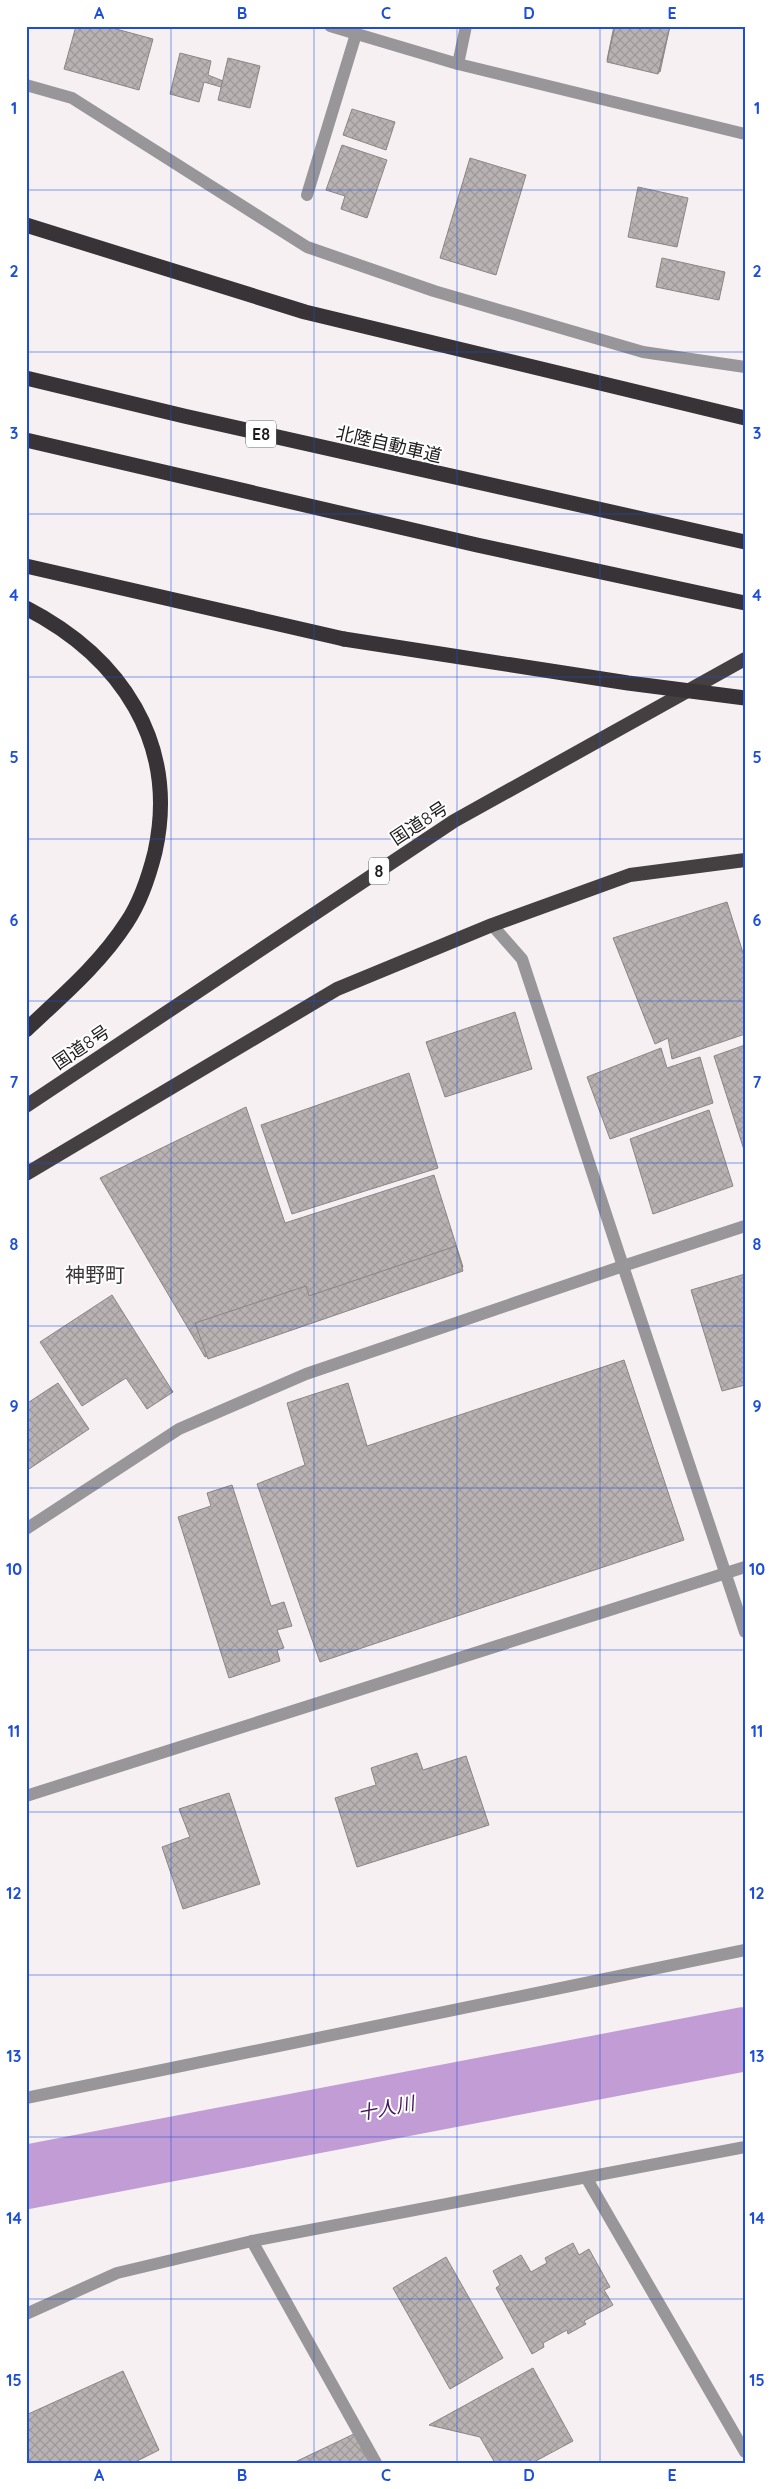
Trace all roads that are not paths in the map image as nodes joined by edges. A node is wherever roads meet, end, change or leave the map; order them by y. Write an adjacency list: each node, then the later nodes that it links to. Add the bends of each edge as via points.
1 (330, 26): 3 (street)
2 (466, 26): 4 (street)
3 (356, 34): 4 (street); 7 (street)
4 (458, 64): 6 (street)
5 (26, 85): 9 (street, via 72,98 307,246 434,291 643,352)
6 (745, 134)
7 (307, 195)
8 (26, 225): 11 (highway, via 306,312)
9 (745, 367)
10 (26, 378): 13 (highway, 北陸自動車道 / E8)
11 (745, 418)
12 (26, 440): 15 (highway)
13 (745, 542)
14 (26, 566): 18 (highway, bridge, via 344,639)
15 (745, 603)
16 (26, 608): 21 (highway, via 92,652 126,691 149,734 161,779 160,828 149,878 128,922 86,974)
17 (745, 658): 22 (highway, 国道8号 / 8, via 454,821)
18 (745, 698)
19 (745, 860): 20 (highway, via 630,875)
20 (492, 925): 23 (highway, via 337,989); 25 (street, via 522,959)
21 (26, 1030)
22 (26, 1106)
23 (26, 1174)
24 (745, 1226): 25 (street)
25 (623, 1266): 26 (street, via 297,1378 179,1429); 28 (street)
26 (26, 1529)
27 (745, 1567): 28 (street)
28 (725, 1574): 29 (street); 30 (street)
29 (745, 1632)
30 (26, 1796)
31 (745, 1950): 32 (street)
32 (26, 2098)
33 (745, 2148): 34 (street)
34 (587, 2179): 35 (street); 37 (street)
35 (252, 2241): 36 (street, via 117,2273); 38 (street)
36 (26, 2314)
37 (745, 2452)
38 (376, 2463)

